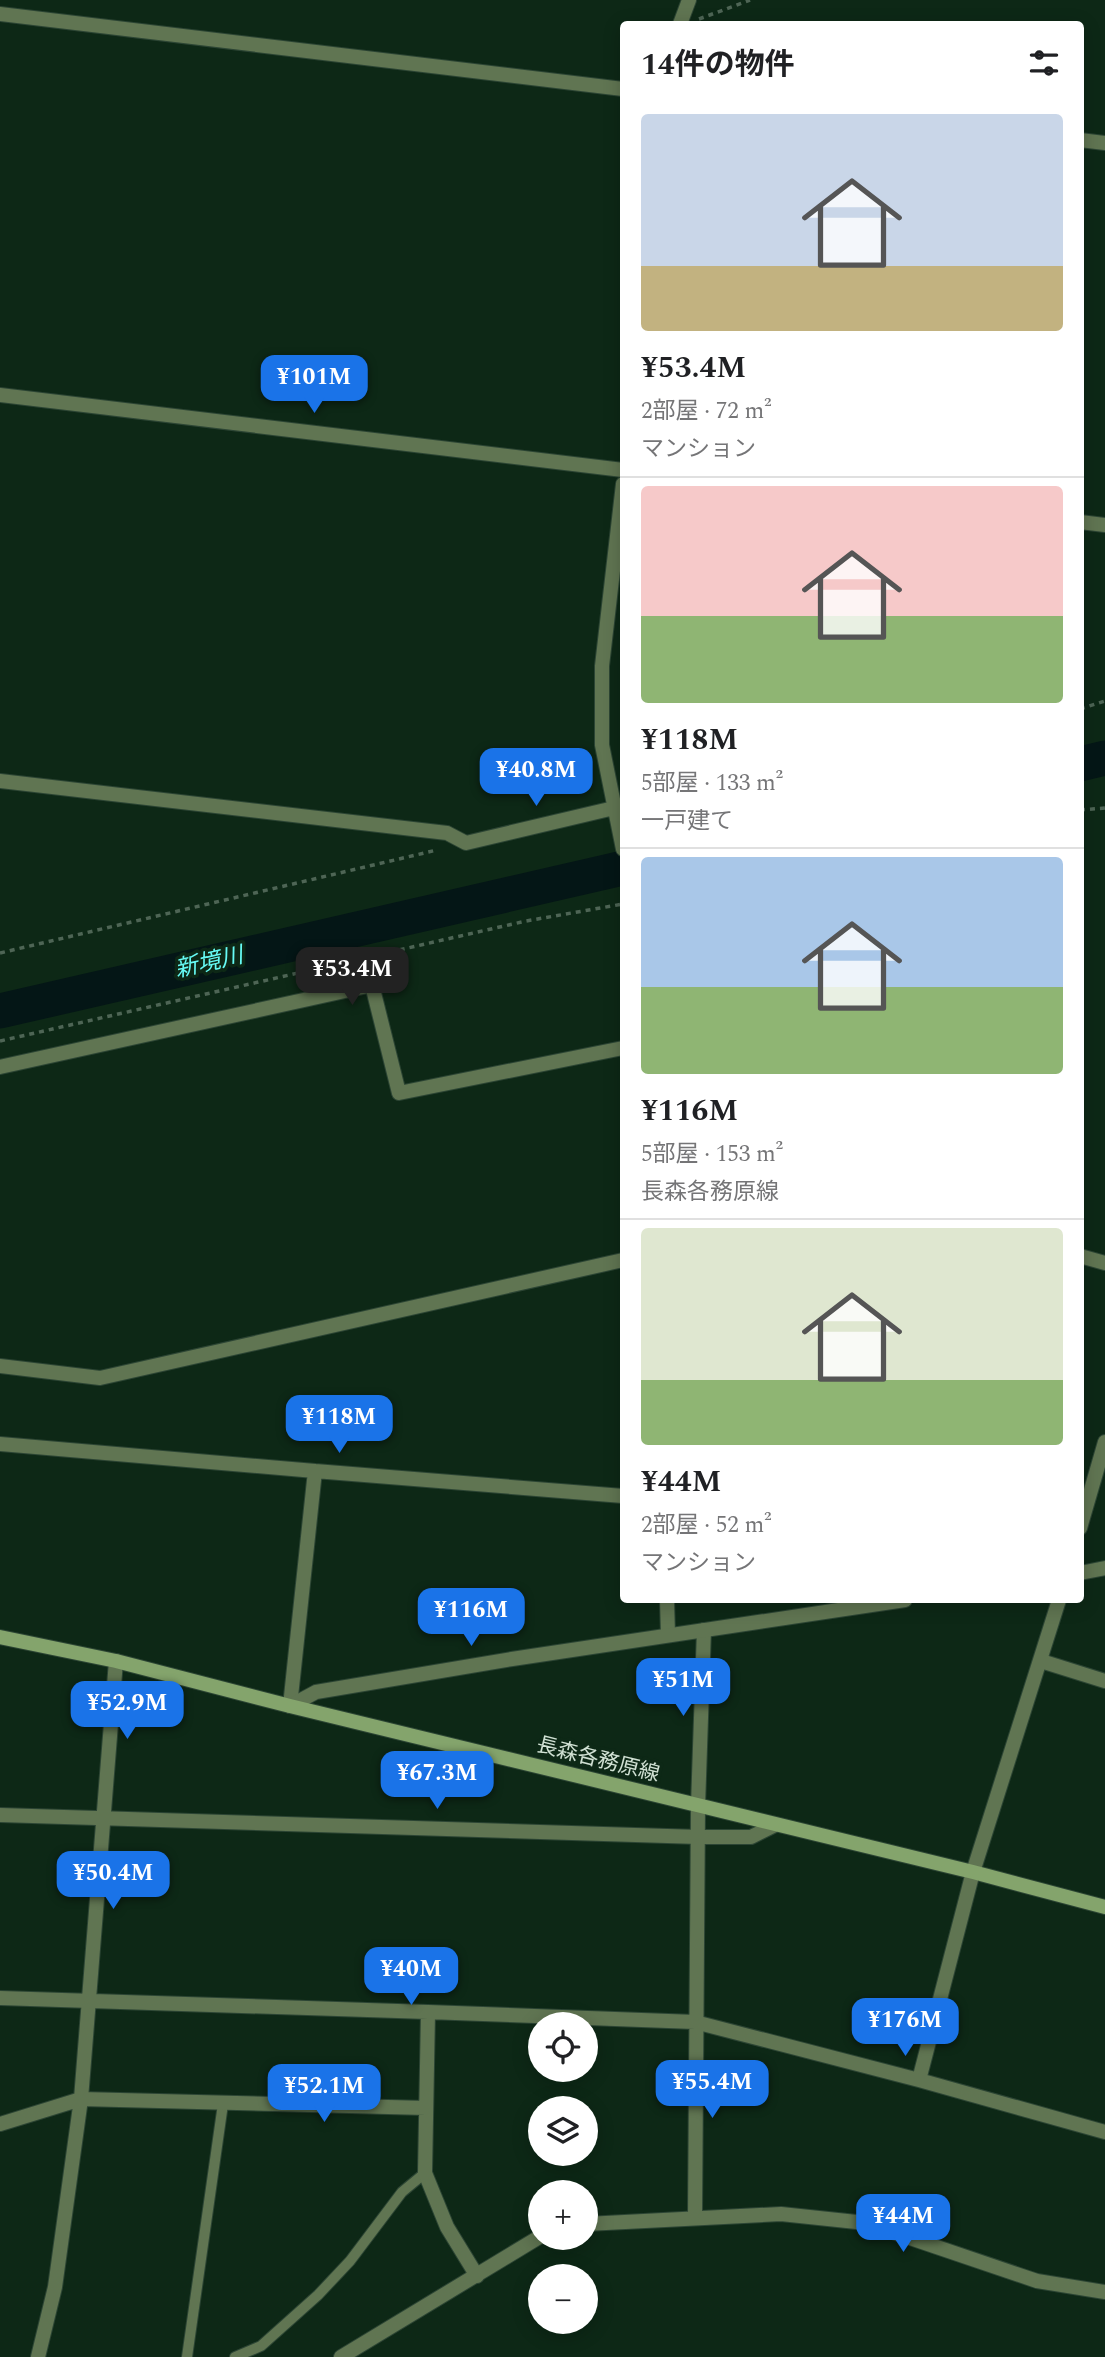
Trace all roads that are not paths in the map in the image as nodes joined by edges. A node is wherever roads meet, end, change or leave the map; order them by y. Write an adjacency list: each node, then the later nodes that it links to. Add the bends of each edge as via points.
1 (689, 0): 3 (street)
2 (0, 14): 4 (street)
3 (681, 21)
4 (620, 89)
5 (1084, 140): 6 (street)
6 (1105, 143)
7 (0, 395): 8 (street)
8 (620, 470)
9 (620, 510): 13 (street, via 602,666 602,745)
10 (1084, 522): 11 (street)
11 (1105, 525)
12 (0, 781): 13 (street, via 447,833 466,843)
13 (614, 808): 14 (street)
14 (620, 836)
15 (620, 1049): 16 (street, via 399,1093 372,985)
16 (0, 1067)
17 (1084, 1257): 19 (street)
18 (620, 1261): 20 (street, via 100,1378)
19 (1105, 1263)
20 (0, 1366)
21 (1105, 1442): 25 (street)
22 (0, 1444): 23 (street)
23 (315, 1471): 24 (street); 37 (street)
24 (620, 1496)
25 (1084, 1514)
26 (1105, 1568): 27 (street)
27 (1084, 1572)
28 (667, 1603): 32 (street)
29 (885, 1603): 31 (street)
30 (1058, 1603): 35 (street)
31 (704, 1630): 32 (street); 38 (street)
32 (668, 1635): 37 (street, via 316,1692)
33 (0, 1637): 34 (main road, 長森各務原線)
34 (116, 1661): 37 (main road, 長森各務原線); 40 (street)
35 (1041, 1661): 36 (street); 43 (street)
36 (1105, 1681)
37 (289, 1706): 38 (main road, 長森各務原線)
38 (698, 1806): 41 (main road, 長森各務原線); 42 (street)
39 (0, 1815): 40 (street)
40 (103, 1818): 42 (street); 46 (street)
41 (775, 1825): 42 (street, via 751,1837); 43 (main road, 長森各務原線)
42 (699, 1837): 48 (street)
43 (973, 1872): 44 (main road, 長森各務原線); 49 (street)
44 (1105, 1907)
45 (0, 1998): 46 (street)
46 (89, 2001): 47 (street); 50 (street)
47 (428, 2012): 48 (street); 52 (street)
48 (695, 2022): 49 (street); 56 (street)
49 (919, 2080): 54 (street)
50 (81, 2099): 51 (street); 53 (street); 61 (street, via 55,2287)
51 (223, 2104): 52 (street); 62 (lane)
52 (426, 2108): 55 (street)
53 (0, 2124)
54 (1105, 2132)
55 (425, 2173): 59 (street, via 447,2227); 63 (lane, via 402,2192 318,2295 261,2346)
56 (695, 2218): 57 (street); 60 (street, via 781,2214 866,2223 1037,2281)
57 (598, 2223)
58 (528, 2244): 59 (street)
59 (477, 2276): 64 (street)
60 (1105, 2292)
61 (38, 2357)
62 (187, 2357)
63 (235, 2357)
64 (341, 2357)

